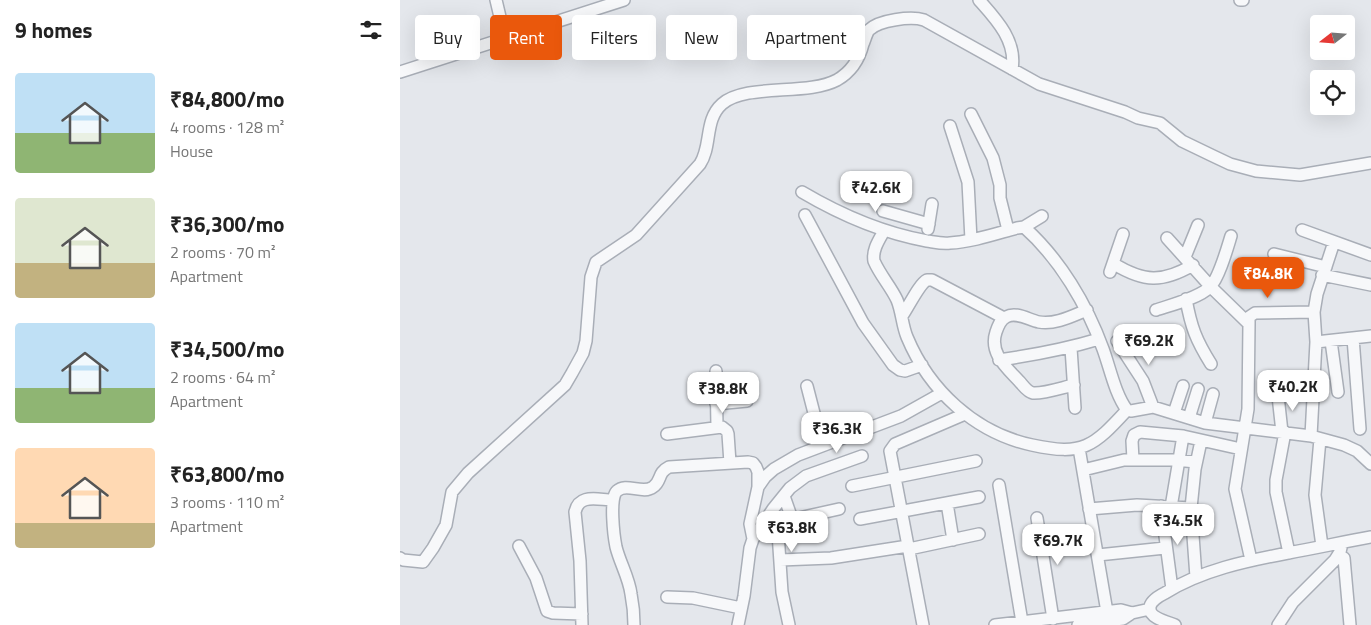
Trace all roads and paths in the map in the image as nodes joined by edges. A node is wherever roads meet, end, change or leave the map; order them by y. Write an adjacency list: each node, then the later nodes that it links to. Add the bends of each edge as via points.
1 (496, 0): 4 (street)
2 (624, 0): 5 (street)
3 (979, 0): 7 (street, via 1006,35)
4 (500, 15)
5 (562, 20)
6 (490, 43): 8 (street)
7 (1012, 69): 11 (street, via 1039,84 1160,123 1196,148 1230,164 1256,171 1300,175); 116 (street, via 924,20 907,18 869,30 854,66 835,81 809,88 744,94 720,105 712,120 706,153 700,164 636,235 596,262 591,277 583,353 565,385 468,473 452,492 446,524 423,562)
8 (400, 72)
9 (971, 114): 20 (street, via 993,158)
10 (950, 126): 26 (street, via 968,182)
11 (1371, 163)
12 (802, 192): 22 (street)
13 (932, 204): 17 (street)
14 (883, 211): 17 (street)
15 (804, 216): 51 (street, via 863,323 893,365 905,371)
16 (1042, 216): 19 (street)
17 (929, 224): 27 (street)
18 (1198, 225): 31 (street)
19 (1024, 227): 20 (street); 36 (street, via 1053,260)
20 (1008, 230): 26 (street)
21 (1302, 230): 28 (street)
22 (884, 231): 27 (street); 39 (street, via 874,250 874,261 898,302)
23 (1123, 234): 31 (street, via 1112,268 1142,277 1161,278 1178,274)
24 (1232, 236): 34 (street)
25 (1167, 238): 31 (street)
26 (972, 240): 27 (street, via 948,244)
27 (926, 241)
28 (1334, 242): 30 (street); 32 (street)
29 (1274, 254): 32 (street)
30 (1371, 255)
31 (1189, 261): 34 (street)
32 (1324, 271): 33 (street); 38 (street)
33 (1371, 285)
34 (1211, 286): 35 (street); 41 (street)
35 (1186, 299): 37 (street); 50 (street, via 1195,336)
36 (1087, 310): 40 (street, via 1052,322 1038,322 1015,315); 44 (street)
37 (1156, 310)
38 (1314, 312): 41 (street, via 1255,312 1249,317); 47 (street)
39 (902, 316): 40 (street, via 921,285 932,280); 51 (street, via 907,336)
40 (1004, 318): 49 (street, via 995,335 996,354)
41 (1248, 324): 71 (street)
42 (1371, 336): 43 (street)
43 (1353, 338): 45 (street); 72 (street)
44 (1099, 339): 48 (street); 65 (street)
45 (1331, 340): 47 (street); 57 (street)
46 (1117, 341): 63 (street, via 1143,381)
47 (1316, 342): 76 (street)
48 (1071, 348): 49 (street); 53 (street)
49 (1000, 360): 53 (street, via 1032,392)
50 (1212, 364)
51 (922, 365): 58 (street)
52 (716, 371): 62 (street)
53 (1074, 385): 64 (street)
54 (807, 386): 78 (street)
55 (1184, 386): 66 (street)
56 (1198, 388): 68 (street)
57 (1338, 392)
58 (942, 393): 67 (street); 78 (street, via 901,416)
59 (1213, 394): 69 (street)
60 (1278, 396): 73 (street)
61 (747, 401): 62 (street)
62 (716, 404): 70 (street)
63 (1153, 407): 65 (street); 66 (street)
64 (1075, 408)
65 (1127, 410): 79 (street, via 1101,437)
66 (1174, 413): 68 (street)
67 (965, 414): 79 (street, via 1005,438 1025,444 1064,451); 89 (street, via 895,444 890,450)
68 (1188, 418): 69 (street)
69 (1205, 423): 71 (street)
70 (717, 427): 74 (street); 86 (street, via 727,431)
71 (1246, 429): 73 (street); 80 (street)
72 (1360, 429)
73 (1283, 432): 76 (street); 114 (street, via 1276,486)
74 (668, 434)
75 (1183, 436): 77 (street); 82 (street, via 1137,433 1132,441); 83 (street)
76 (1316, 438): 87 (street, via 1357,451); 111 (street, via 1315,495)
77 (1201, 441): 80 (street); 85 (street)
78 (825, 444): 92 (street, via 785,462 765,477)
79 (1079, 448): 88 (street)
80 (1241, 449): 119 (street, via 1235,489)
81 (862, 456): 93 (street, via 814,472 798,481)
82 (1133, 460): 83 (street); 88 (street, via 1114,461)
83 (1179, 460): 85 (street); 97 (street)
84 (976, 461): 89 (street)
85 (1196, 462): 98 (street)
86 (730, 463): 92 (street, via 753,463 758,472); 95 (street, via 669,467 663,470 653,488 618,489)
87 (1371, 464)
88 (1083, 470): 100 (street)
89 (896, 478): 91 (street); 101 (street)
90 (999, 485): 129 (street)
91 (852, 486)
92 (758, 487): 107 (street, via 750,524)
93 (784, 496): 103 (street); 107 (street)
94 (979, 497): 96 (street)
95 (613, 500): 127 (street, via 587,499 576,505); 130 (street, via 615,538 631,594)
96 (947, 503): 101 (street); 108 (street)
97 (1166, 507): 98 (street); 100 (street, via 1137,505); 113 (street)
98 (1191, 508): 120 (street)
99 (839, 509): 103 (street)
100 (1089, 509): 115 (street)
101 (902, 512): 104 (street); 112 (street)
102 (1036, 518): 128 (street)
103 (790, 520): 118 (street, via 778,529)
104 (860, 520)
105 (979, 534): 108 (street)
106 (1371, 537): 109 (street)
107 (753, 539): 123 (street)
108 (953, 540): 112 (street)
109 (1342, 542): 111 (street); 137 (street, via 1335,560 1293,602)
110 (519, 546): 127 (street, via 536,578 547,611)
111 (1322, 546): 114 (street)
112 (908, 548): 118 (street, via 831,558); 133 (street)
113 (1165, 548): 115 (street); 121 (street)
114 (1289, 553): 119 (street)
115 (1098, 555): 125 (street)
116 (400, 558)
117 (1344, 558): 138 (street)
118 (780, 560): 132 (street)
119 (1251, 560): 120 (street)
120 (1196, 577): 121 (street)
121 (1172, 589): 124 (street, via 1154,600)
122 (667, 596): 123 (street)
123 (741, 608): 131 (street)
124 (1150, 610): 126 (street); 136 (street, via 1151,614)
125 (1107, 612): 126 (street, via 1121,610); 128 (street)
126 (1132, 613): 135 (street, via 1123,619)
127 (582, 620)
128 (1046, 621): 129 (street)
129 (1022, 622): 134 (street)
130 (634, 625)
131 (738, 625)
132 (789, 625)
133 (923, 625)
134 (995, 625)
135 (1078, 625)
136 (1175, 625)
137 (1278, 625)
138 (1350, 625)

